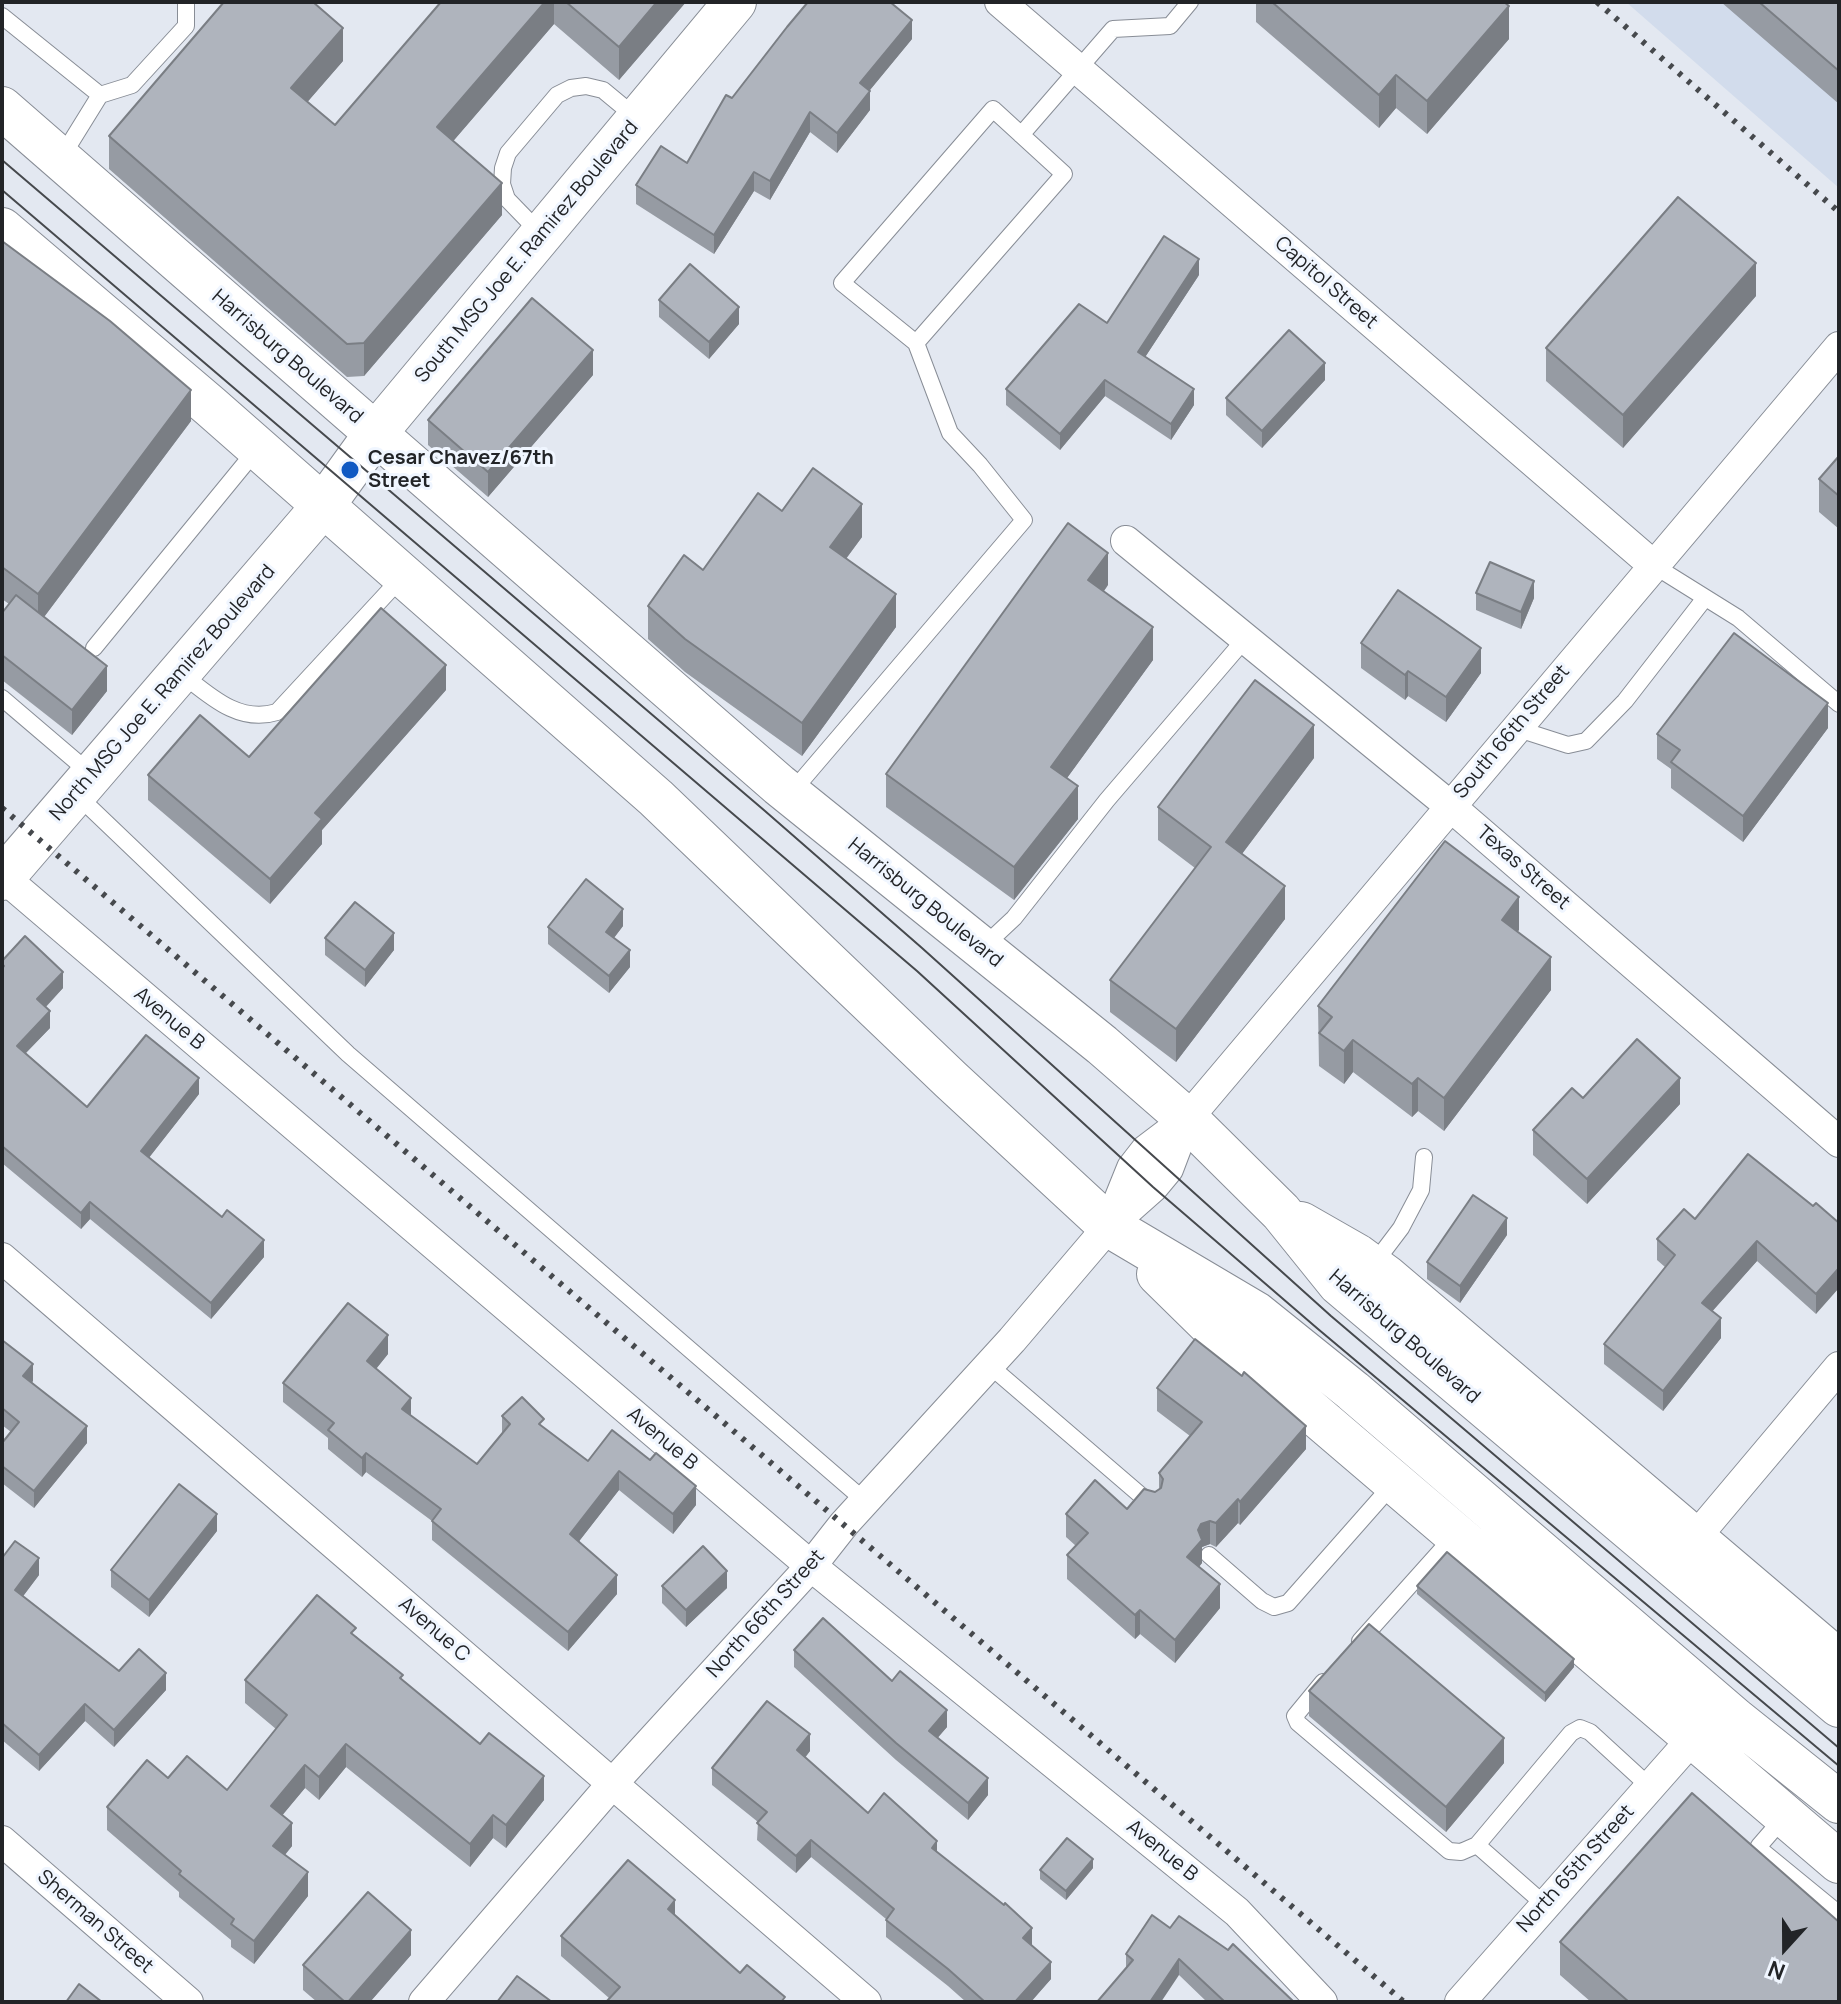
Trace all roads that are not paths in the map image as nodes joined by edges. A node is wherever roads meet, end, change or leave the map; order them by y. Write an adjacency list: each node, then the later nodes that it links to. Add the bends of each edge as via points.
1 (186, 2): 7 (lane, via 186,26 132,85)
2 (735, 2): 9 (main road, South MSG Joe E. Ramirez Boulevard)
3 (1000, 2): 6 (street, Capitol Street)
4 (1190, 2): 6 (lane, via 1170,26 1113,29)
5 (2, 16): 7 (lane)
6 (1077, 69): 10 (lane); 20 (street, Capitol Street)
7 (100, 95): 11 (lane)
8 (2, 108): 11 (main road, Harrisburg Boulevard)
9 (638, 119): 13 (main road, South MSG Joe E. Ramirez Boulevard); 13 (lane, via 603,90 571,88 557,95 508,153 502,184 507,199)
10 (1021, 135): 14 (lane, via 1064,174); 14 (lane, via 993,109 842,283)
11 (60, 159): 16 (main road, Harrisburg Boulevard)
12 (2, 229): 17 (main road)
13 (541, 234): 16 (main road, South MSG Joe E. Ramirez Boulevard)
14 (916, 343): 30 (lane, via 950,433 1024,520)
15 (1839, 347): 20 (street, South 66th Street)
16 (375, 434): 18 (main road, South MSG Joe E. Ramirez Boulevard); 30 (main road, Harrisburg Boulevard)
17 (258, 448): 18 (main road); 24 (lane)
18 (323, 506): 21 (main road); 25 (main road, North MSG Joe E. Ramirez Boulevard)
19 (1126, 541): 23 (street, Texas Street)
20 (1653, 565): 22 (lane); 28 (street, South 66th Street)
21 (403, 576): 25 (lane, via 277,712 243,714); 38 (main road, via 656,798)
22 (1705, 598): 27 (lane, via 1738,618); 28 (lane, via 1625,701 1586,741 1568,745)
23 (1245, 639): 31 (street, Texas Street); 33 (lane, via 1014,918)
24 (94, 648)
25 (180, 673): 29 (main road, North MSG Joe E. Ramirez Boulevard)
26 (2, 698): 29 (lane)
27 (1839, 704)
28 (1515, 728): 31 (street, South 66th Street)
29 (84, 785): 32 (main road, North MSG Joe E. Ramirez Boulevard); 44 (lane, via 348,1054)
30 (790, 794): 33 (main road, Harrisburg Boulevard)
31 (1450, 806): 34 (street, South 66th Street); 35 (street, Texas Street)
32 (3, 877): 49 (street, Avenue B)
33 (982, 948): 34 (main road, Harrisburg Boulevard)
34 (1187, 1119): 37 (main road, Harrisburg Boulevard); 38 (street, South 66th Street, via 1168,1169)
35 (1839, 1142)
36 (1424, 1157): 40 (lane, via 1421,1190)
37 (1281, 1212): 40 (main road); 53 (main road, Harrisburg Boulevard, via 1339,1284)
38 (1109, 1226): 41 (street, North 66th Street); 43 (main road, via 1210,1325); 57 (main road, via 1256,1313)
39 (2, 1258): 55 (street, Avenue C)
40 (1373, 1267): 47 (main road)
41 (989, 1365): 44 (street, North 66th Street); 45 (lane)
42 (1839, 1367): 47 (street)
43 (1394, 1483): 46 (main road); 48 (lane, via 1288,1603 1274,1607 1262,1601)
44 (865, 1501): 49 (street, North 66th Street)
45 (1152, 1505)
46 (1455, 1535): 50 (lane); 54 (main road)
47 (1695, 1538): 51 (main road)
48 (1209, 1555)
49 (811, 1566): 55 (street, North 66th Street); 67 (street, Avenue B, via 1237,1912)
50 (1352, 1651)
51 (1839, 1661)
52 (1331, 1674): 60 (lane, via 1300,1708 1298,1723 1449,1851)
53 (1839, 1706)
54 (1694, 1737): 56 (street, North 65th Street); 58 (main road)
55 (612, 1784): 65 (street, North 66th Street); 66 (street, Avenue C)
56 (1650, 1787): 60 (lane, via 1580,1728); 62 (street, North 65th Street)
57 (1839, 1802)
58 (1785, 1816): 61 (main road); 63 (lane, via 1759,1846)
59 (2, 1841): 64 (street, Sherman Street)
60 (1477, 1845): 62 (lane)
61 (1839, 1862)
62 (1544, 1904): 68 (street, North 65th Street)
63 (1839, 1914)
64 (188, 2002)
65 (424, 2002)
66 (866, 2002)
67 (1322, 2002)
68 (1460, 2002)

